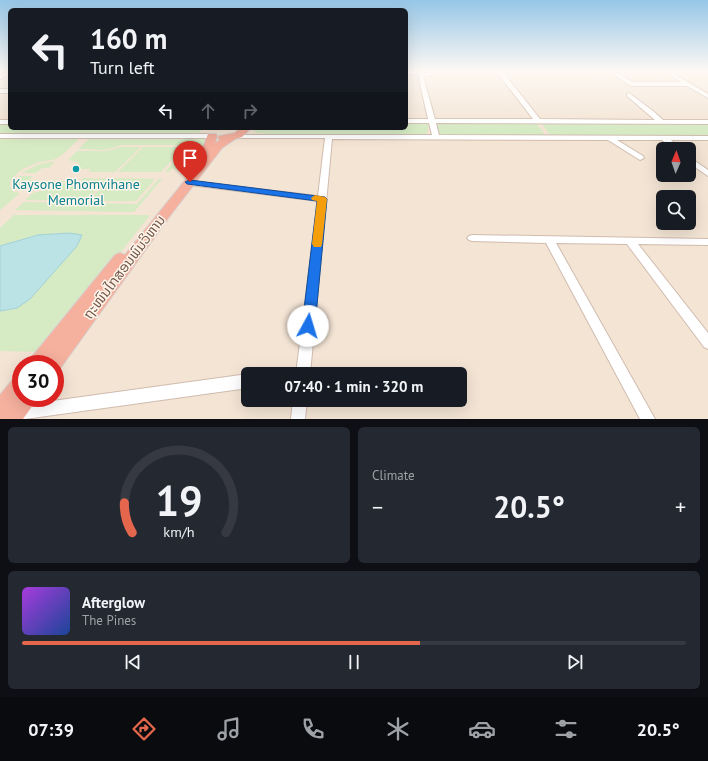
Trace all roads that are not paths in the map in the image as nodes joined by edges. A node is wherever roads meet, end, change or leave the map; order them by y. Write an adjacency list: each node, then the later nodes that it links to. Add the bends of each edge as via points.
1 (424, 91): 7 (street)
2 (514, 91): 8 (street)
3 (699, 91): 5 (street)
4 (629, 95): 9 (street)
5 (708, 96)
6 (408, 121): 7 (street)
7 (432, 121): 8 (street); 16 (street)
8 (538, 121): 9 (street)
9 (660, 121): 10 (street)
10 (708, 122)
11 (244, 130): 14 (highway, ຖະໜົນໄກສອນພົມວິຫານ)
12 (210, 132): 13 (street); 14 (highway, via 220,138); 24 (highway, ຖະໜົນໄກສອນພົມວິຫານ, via 209,146)
13 (0, 136)
14 (233, 137): 15 (street); 24 (highway, ຖະໜົນໄກສອນພົມວິຫານ, via 218,146)
15 (329, 137): 16 (street); 25 (street)
16 (436, 137): 17 (street)
17 (610, 138): 18 (street); 21 (street)
18 (664, 138): 19 (street); 20 (street)
19 (708, 138)
20 (669, 142)
21 (640, 158)
22 (696, 165): 23 (street)
23 (708, 174)
24 (190, 179): 25 (street); 31 (highway, ຖະໜົນໄກສອນພົມວິຫານ); 32 (highway, ຖະໜົນໄກສອນພົມວິຫານ)
25 (322, 199): 33 (street)
26 (472, 238): 27 (street)
27 (549, 239): 28 (street); 38 (street)
28 (629, 240): 29 (street); 30 (street)
29 (708, 242)
30 (708, 343)
31 (45, 355)
32 (59, 355)
33 (303, 367)
34 (241, 382): 36 (street)
35 (299, 407): 37 (street)
36 (13, 411)
37 (298, 419)
38 (648, 419)

